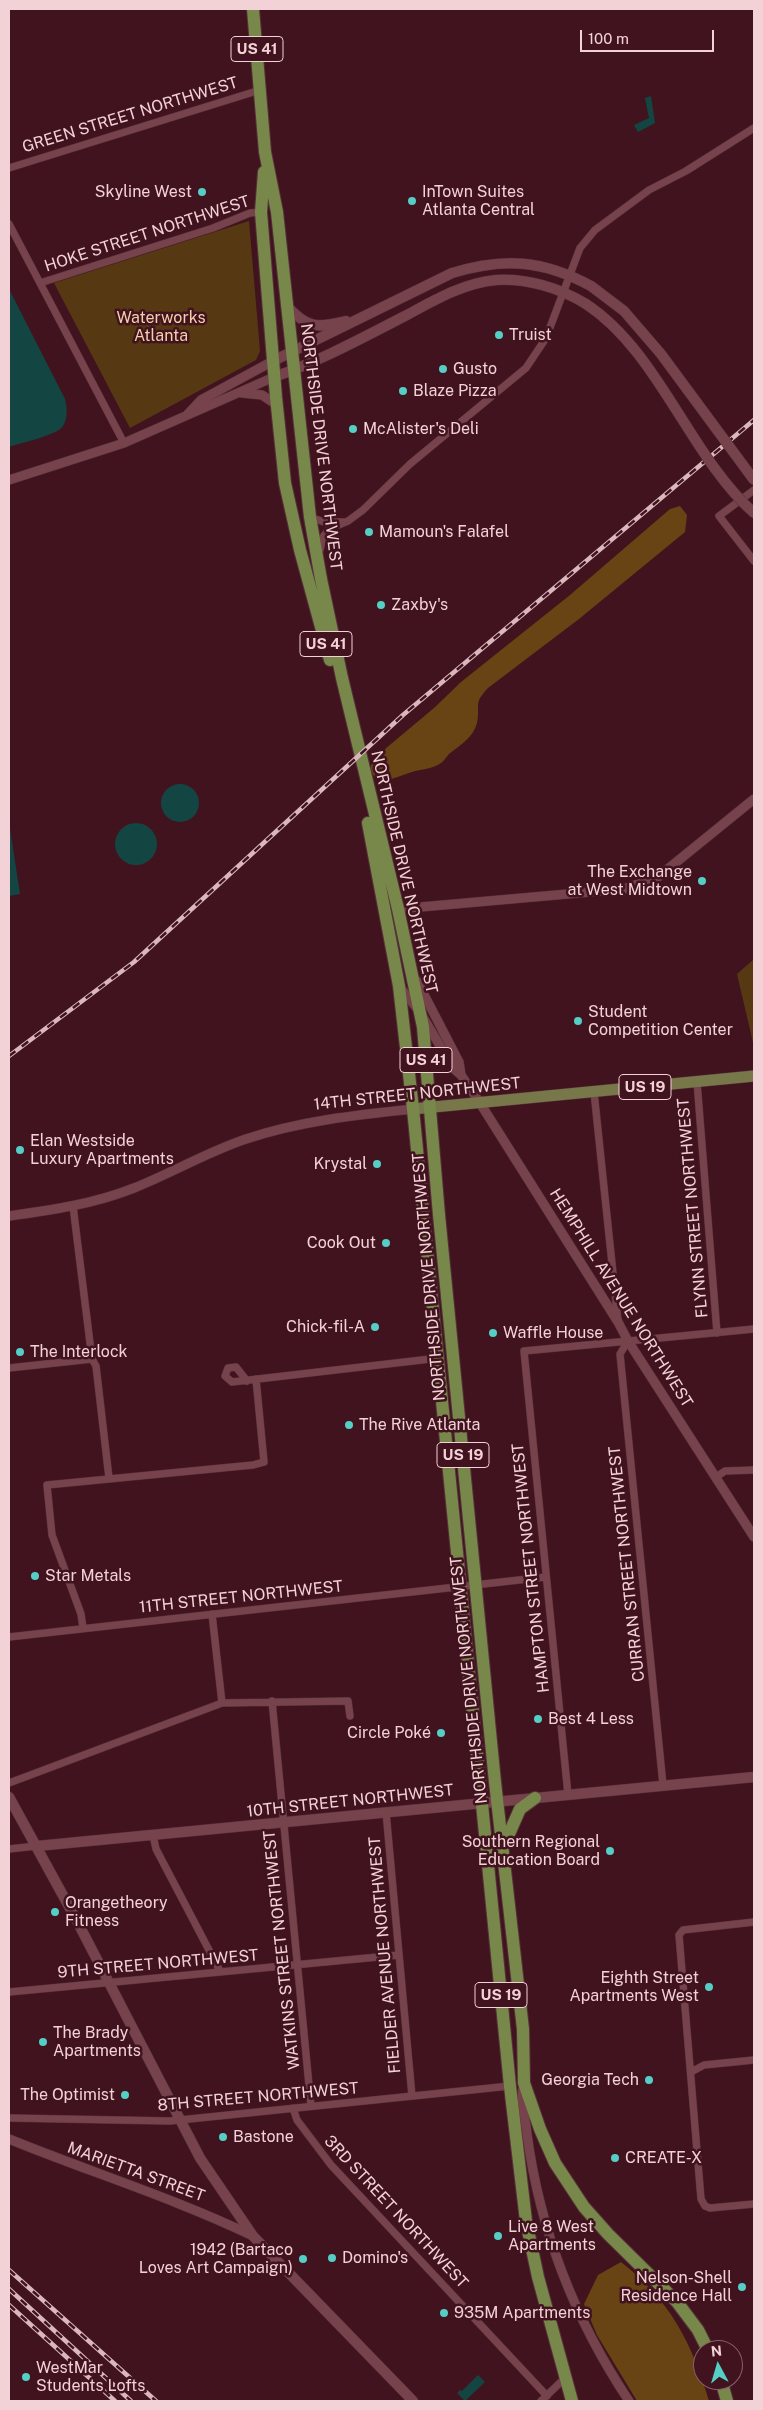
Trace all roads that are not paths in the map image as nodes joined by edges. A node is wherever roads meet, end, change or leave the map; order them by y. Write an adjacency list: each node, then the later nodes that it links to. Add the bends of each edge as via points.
1 (253, 9): 2 (highway, NORTHSIDE DRIVE NORTHWEST / US 41)
2 (260, 90): 4 (highway, NORTHSIDE DRIVE NORTHWEST / US 41); 5 (street, GREEN STREET NORTHWEST)
3 (754, 128): 8 (street, via 686,171 648,190 606,220 580,248)
4 (265, 152): 6 (highway, NORTHSIDE DRIVE NORTHWEST / US 41); 11 (highway, NORTHSIDE DRIVE NORTHWEST / US 41, via 277,212)
5 (9, 168)
6 (262, 212): 9 (street, HOKE STREET NORTHWEST, via 250,213 213,228); 14 (highway, NORTHSIDE DRIVE NORTHWEST / US 41)
7 (9, 224): 9 (street)
8 (569, 274): 10 (street); 12 (main road, via 515,263 474,266 448,275); 22 (main road, bridge, via 624,311 662,354)
9 (40, 283): 20 (street)
10 (562, 292): 15 (main road, via 516,280 474,284 442,296); 24 (main road, bridge, via 603,316 641,359 724,480); 26 (street, via 546,338 526,368 410,464)
11 (287, 306): 12 (main road, via 312,326 322,327); 13 (highway, NORTHSIDE DRIVE NORTHWEST / US 41)
12 (364, 317): 13 (main road)
13 (291, 353): 14 (main road); 15 (highway, NORTHSIDE DRIVE NORTHWEST / US 41)
14 (274, 362): 16 (highway, NORTHSIDE DRIVE NORTHWEST / US 41); 19 (street, via 201,400)
15 (293, 371): 16 (main road); 25 (highway, NORTHSIDE DRIVE NORTHWEST / US 41)
16 (274, 377): 17 (street); 18 (highway, NORTHSIDE DRIVE NORTHWEST / US 41)
17 (237, 394): 18 (street, via 262,395); 19 (street)
18 (277, 404): 32 (highway, NORTHSIDE DRIVE NORTHWEST / US 41, via 291,511 371,836)
19 (184, 418): 20 (street)
20 (124, 443): 21 (street)
21 (9, 480)
22 (754, 480)
23 (754, 490): 27 (street, via 719,516)
24 (754, 513)
25 (310, 517): 26 (street, via 324,522); 28 (highway, NORTHSIDE DRIVE NORTHWEST / US 41)
26 (348, 521): 28 (street, via 326,533)
27 (754, 561)
28 (318, 564): 30 (highway, NORTHSIDE DRIVE NORTHWEST / US 41)
29 (754, 799): 30 (street, via 658,877 624,889)
30 (398, 909): 31 (highway, NORTHSIDE DRIVE NORTHWEST / US 41)
31 (412, 973): 33 (highway, NORTHSIDE DRIVE NORTHWEST / US 41); 34 (street, HEMPHILL AVENUE NORTHWEST, via 459,1062)
32 (399, 986): 33 (street, HEMPHILL AVENUE NORTHWEST); 40 (highway, NORTHSIDE DRIVE NORTHWEST / US 41)
33 (420, 1012): 34 (street, HEMPHILL AVENUE NORTHWEST, via 453,1068); 39 (highway, NORTHSIDE DRIVE NORTHWEST / US 41)
34 (461, 1075): 38 (street, HEMPHILL AVENUE NORTHWEST)
35 (754, 1076): 36 (main road, 14TH STREET NORTHWEST / US 19)
36 (697, 1082): 37 (main road, 14TH STREET NORTHWEST / US 19); 45 (street, FLYNN STREET NORTHWEST)
37 (594, 1092): 38 (main road, 14TH STREET NORTHWEST / US 19); 43 (street)
38 (480, 1103): 39 (main road, 14TH STREET NORTHWEST / US 19); 43 (street, HEMPHILL AVENUE NORTHWEST)
39 (430, 1108): 40 (main road, 14TH STREET NORTHWEST / US 19); 52 (highway, NORTHSIDE DRIVE NORTHWEST / US 19)
40 (413, 1109): 41 (street, 14TH STREET NORTHWEST, via 326,1118 272,1131 222,1148 133,1188); 47 (highway, NORTHSIDE DRIVE NORTHWEST / US 19)
41 (73, 1206): 42 (street, 14TH STREET NORTHWEST); 48 (street)
42 (9, 1216)
43 (618, 1322): 46 (street, HEMPHILL AVENUE NORTHWEST)
44 (754, 1329): 45 (street)
45 (717, 1333): 46 (street)
46 (628, 1341): 54 (street, HEMPHILL AVENUE NORTHWEST); 57 (street, HAMPTON STREET NORTHWEST, via 524,1351); 68 (street, CURRAN STREET NORTHWEST, via 620,1354)
47 (439, 1358): 51 (street); 52 (highway, via 448,1374 453,1422); 59 (highway, NORTHSIDE DRIVE NORTHWEST / US 19)
48 (92, 1359): 49 (street); 55 (street, via 96,1366)
49 (9, 1368)
50 (247, 1380): 51 (street)
51 (256, 1380): 55 (street, via 264,1462)
52 (462, 1444): 58 (highway, NORTHSIDE DRIVE NORTHWEST / US 19)
53 (754, 1470): 54 (street, via 724,1471)
54 (716, 1477): 56 (street, HEMPHILL AVENUE NORTHWEST)
55 (109, 1478): 61 (street, via 47,1485 52,1535 81,1614)
56 (754, 1537)
57 (546, 1577): 58 (street, 11TH STREET NORTHWEST); 69 (street, HAMPTON STREET NORTHWEST)
58 (476, 1584): 59 (street, 11TH STREET NORTHWEST); 72 (highway, NORTHSIDE DRIVE NORTHWEST / US 19)
59 (461, 1586): 60 (street, 11TH STREET NORTHWEST); 73 (highway, NORTHSIDE DRIVE NORTHWEST / US 19)
60 (212, 1614): 61 (street, 11TH STREET NORTHWEST); 64 (street)
61 (83, 1628): 62 (street, 11TH STREET NORTHWEST)
62 (9, 1637)
63 (272, 1701): 64 (street); 65 (street, via 348,1701); 75 (street, WATKINS STREET NORTHWEST)
64 (222, 1703): 67 (street)
65 (350, 1716)
66 (754, 1777): 68 (main road, 10TH STREET NORTHWEST)
67 (9, 1783)
68 (663, 1785): 69 (main road, 10TH STREET NORTHWEST)
69 (568, 1795): 71 (main road, 10TH STREET NORTHWEST)
70 (9, 1797): 77 (main road)
71 (535, 1798): 72 (main road, 10TH STREET NORTHWEST); 78 (highway, via 520,1808)
72 (498, 1801): 73 (main road, 10TH STREET NORTHWEST); 78 (highway, NORTHSIDE DRIVE NORTHWEST / US 19)
73 (483, 1803): 74 (main road, 10TH STREET NORTHWEST); 89 (highway, NORTHSIDE DRIVE NORTHWEST / US 19)
74 (386, 1812): 75 (main road, 10TH STREET NORTHWEST); 81 (street, FIELDER AVENUE NORTHWEST)
75 (283, 1822): 76 (main road, 10TH STREET NORTHWEST); 82 (street, WATKINS STREET NORTHWEST)
76 (153, 1835): 77 (main road, 10TH STREET NORTHWEST); 83 (street, via 156,1849)
77 (37, 1846): 79 (street, 10TH STREET NORTHWEST); 84 (main road)
78 (504, 1848): 88 (highway, NORTHSIDE DRIVE NORTHWEST / US 19, via 523,2029)
79 (9, 1849)
80 (754, 1922): 87 (street, via 680,1932)
81 (399, 1955): 82 (street, 9TH STREET NORTHWEST); 90 (street, FIELDER AVENUE NORTHWEST)
82 (297, 1964): 83 (street, 9TH STREET NORTHWEST); 91 (street, WATKINS STREET NORTHWEST)
83 (220, 1971): 84 (street, 9TH STREET NORTHWEST)
84 (108, 1982): 85 (street, 9TH STREET NORTHWEST); 94 (main road)
85 (9, 1992)
86 (754, 2060): 87 (street, via 704,2065)
87 (691, 2072): 97 (street, via 701,2199 710,2208)
88 (524, 2083): 96 (street, via 522,2092); 99 (highway, NORTHSIDE DRIVE NORTHWEST / US 19, via 555,2163 584,2206 677,2302)
89 (510, 2091): 90 (street, 8TH STREET NORTHWEST); 96 (street, via 518,2101 523,2148); 100 (highway, NORTHSIDE DRIVE NORTHWEST / US 19, via 526,2221)
90 (412, 2096): 91 (street, 8TH STREET NORTHWEST)
91 (310, 2106): 92 (street, 8TH STREET NORTHWEST)
92 (293, 2108): 94 (street, 8TH STREET NORTHWEST); 101 (street, 3RD STREET NORTHWEST, via 297,2120 331,2165)
93 (9, 2118): 94 (street, 8TH STREET NORTHWEST)
94 (179, 2120): 98 (main road, via 215,2183)
95 (9, 2139): 98 (street, MARIETTA STREET, via 211,2216)
96 (530, 2154): 104 (street, via 543,2218 563,2277 583,2325)
97 (754, 2204)
98 (253, 2236): 102 (main road)
99 (703, 2340)
100 (566, 2378): 101 (street); 103 (highway, NORTHSIDE DRIVE NORTHWEST / US 19)
101 (544, 2398)
102 (413, 2401)
103 (572, 2401)
104 (629, 2401)

